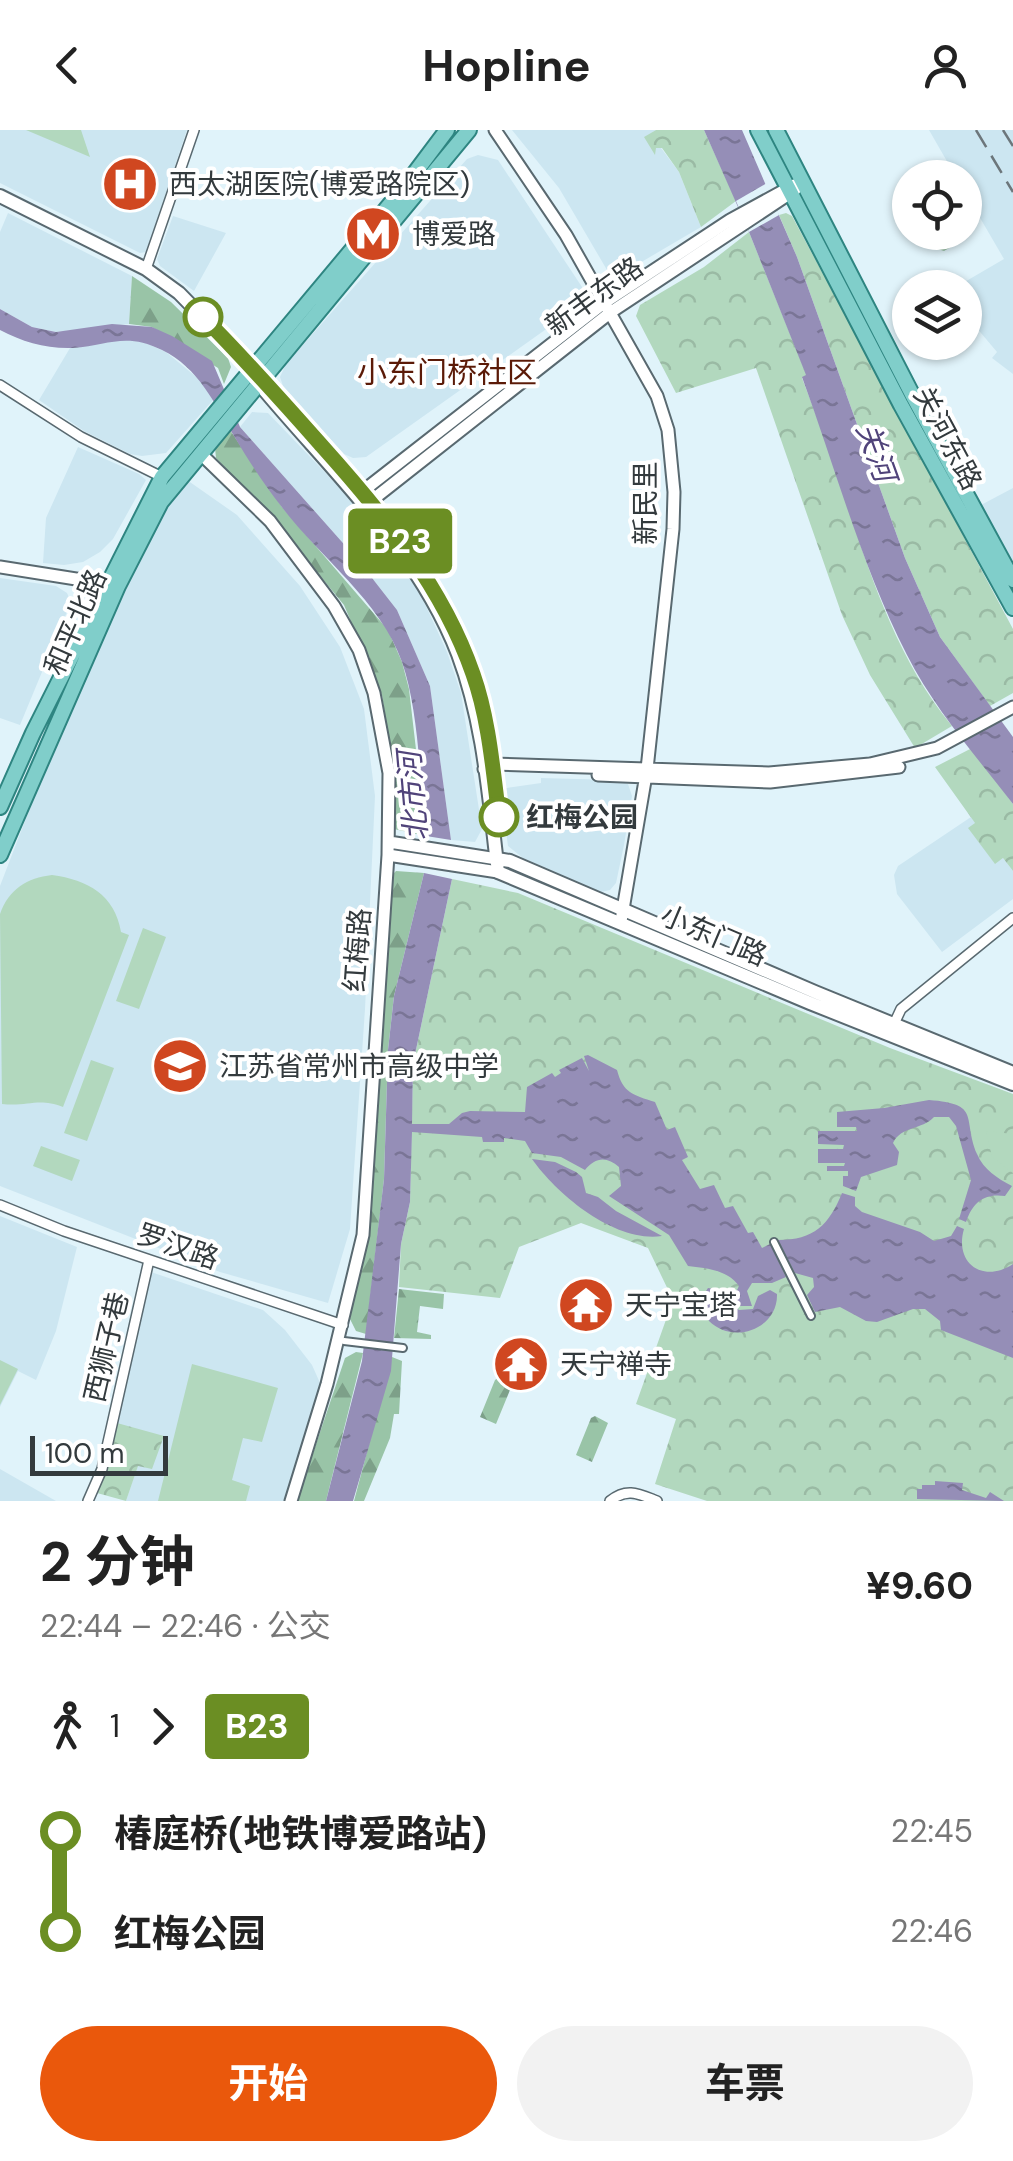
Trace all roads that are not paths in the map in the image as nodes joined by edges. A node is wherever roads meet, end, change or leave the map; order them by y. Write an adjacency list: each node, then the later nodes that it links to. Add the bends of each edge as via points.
1 (194, 130): 10 (street)
2 (447, 130): 12 (main road)
3 (470, 130): 12 (main road)
4 (494, 130): 11 (street, 新民里)
5 (758, 130): 8 (main road, 关河东路)
6 (776, 130): 7 (main road, 关河东路)
7 (803, 181): 8 (street); 19 (main road, 关河东路)
8 (783, 194): 11 (street, 新丰东路); 21 (main road, 关河东路)
9 (0, 196): 10 (main road)
10 (146, 269): 12 (main road, via 179,293)
11 (608, 308): 17 (street, 新丰东路); 25 (street, 新民里, via 657,396 673,468 673,528)
12 (256, 376): 14 (main road, via 236,409); 14 (main road, via 230,393); 17 (main road)
13 (0, 384): 16 (street, via 81,437)
14 (220, 419): 15 (main road, 和平北路); 16 (main road, 和平北路)
15 (201, 454): 20 (main road, 和平北路, via 160,502); 27 (street, 红梅路, via 270,521 359,650 384,733)
16 (162, 478): 20 (main road, 和平北路)
17 (365, 498): 24 (main road, via 414,560 464,648)
18 (0, 567): 20 (street)
19 (1013, 580)
20 (111, 584): 26 (main road, 和平北路); 28 (main road, 和平北路)
21 (1013, 608)
22 (1013, 707): 23 (street)
23 (1006, 716): 25 (street, via 906,766 791,780)
24 (489, 768): 25 (street); 29 (main road)
25 (646, 773): 30 (street, 新民里)
26 (0, 808)
27 (388, 848): 29 (street, 小东门路); 39 (street, 红梅路, via 363,1235)
28 (0, 855)
29 (502, 866): 30 (main road, 小东门路)
30 (622, 916): 32 (main road, 小东门路); 34 (main road, 小东门路, via 810,1003)
31 (1013, 918): 32 (street, via 900,1008)
32 (894, 1024): 33 (main road, 小东门路)
33 (1013, 1072)
34 (1013, 1084)
35 (0, 1205): 37 (street, 罗汉路)
36 (774, 1242): 38 (street)
37 (149, 1260): 39 (street, 罗汉路); 42 (street, 西狮子巷, via 102,1469)
38 (811, 1316)
39 (343, 1325): 44 (street, 红梅路)
40 (344, 1341): 41 (street)
41 (403, 1348)
42 (89, 1499): 43 (street)
43 (101, 1501)
44 (291, 1501)
45 (610, 1501): 46 (street, via 631,1491)
46 (657, 1501)

